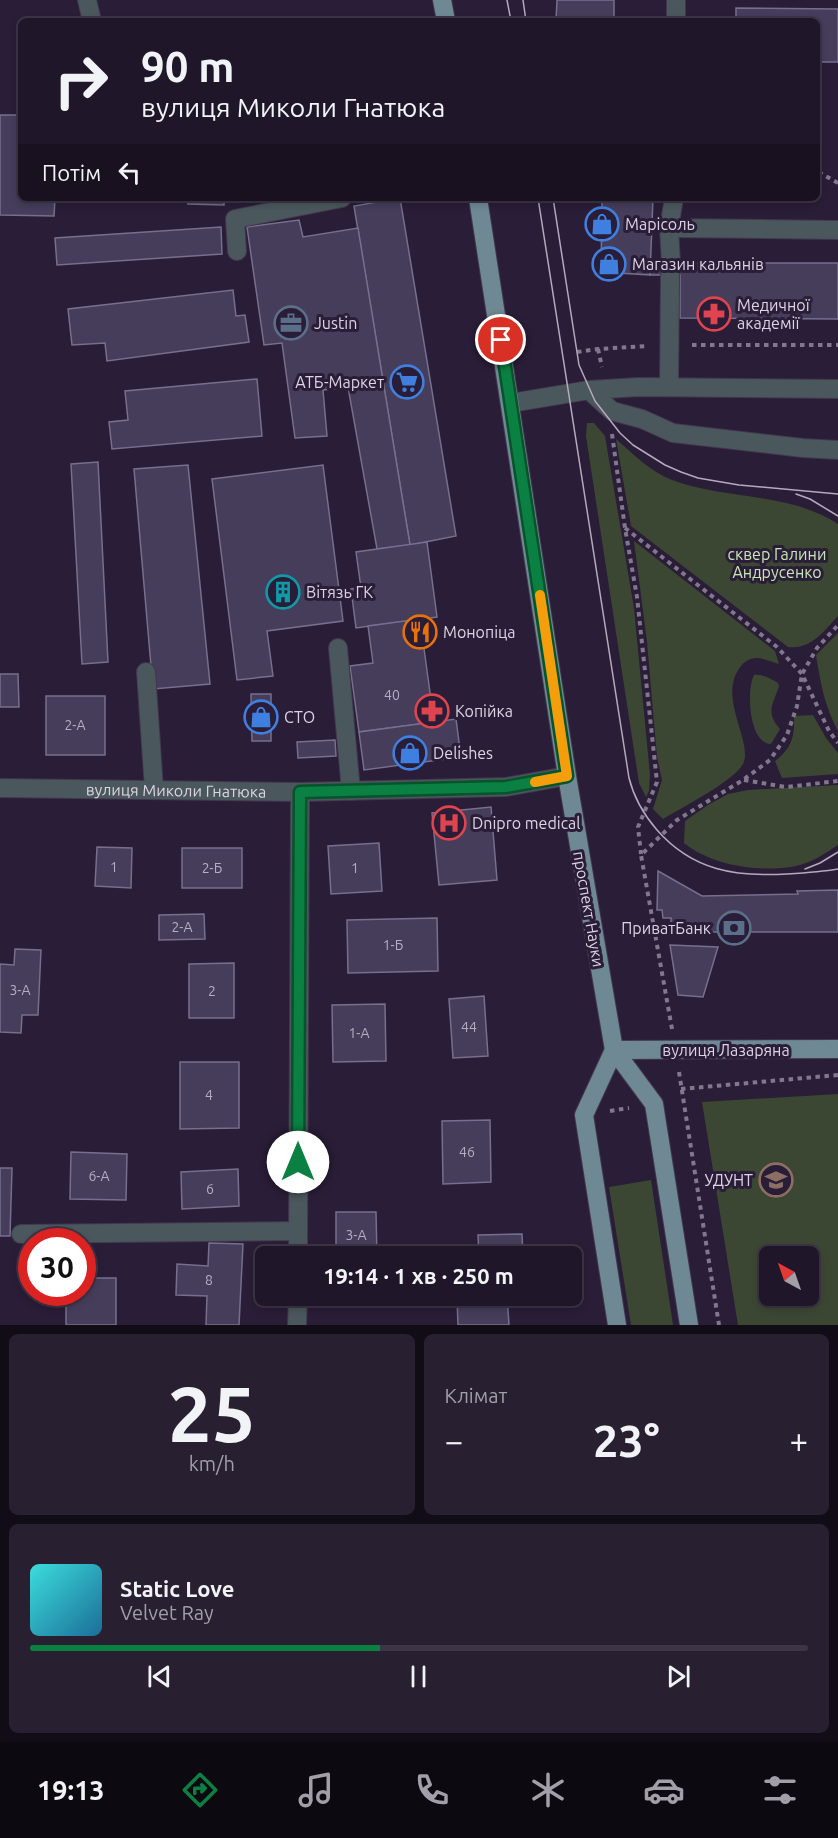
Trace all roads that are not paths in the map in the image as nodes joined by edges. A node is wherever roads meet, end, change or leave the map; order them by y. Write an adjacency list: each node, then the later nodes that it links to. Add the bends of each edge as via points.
1 (87, 0): 4 (street)
2 (442, 0): 5 (main road)
3 (676, 0): 6 (street)
4 (91, 18)
5 (445, 18)
6 (676, 18)
7 (327, 201): 12 (street, via 235,219)
8 (478, 201): 16 (main road, проспект Науки)
9 (674, 201): 10 (street)
10 (669, 228): 11 (street); 13 (street)
11 (838, 230)
12 (237, 251)
13 (669, 387): 14 (street); 15 (street)
14 (838, 389)
15 (600, 394): 16 (street); 17 (street, via 612,411 673,433)
16 (511, 403): 20 (main road, проспект Науки)
17 (838, 450)
18 (338, 648): 23 (street)
19 (146, 672): 22 (street)
20 (567, 776): 23 (street, вулиця Миколи Гнатюка, via 506,787); 26 (main road, проспект Науки)
21 (0, 788): 22 (street, вулиця Миколи Гнатюка)
22 (154, 789): 24 (street, вулиця Миколи Гнатюка)
23 (351, 791): 24 (street, вулиця Миколи Гнатюка)
24 (300, 792): 27 (street)
25 (838, 1049): 26 (main road, вулиця Лазаряна)
26 (614, 1050): 32 (main road, via 584,1115); 33 (main road, проспект Науки, via 654,1104)
27 (298, 1231): 28 (street); 29 (street)
28 (96, 1233)
29 (298, 1246)
30 (297, 1306): 31 (street)
31 (297, 1325)
32 (617, 1325)
33 (689, 1325)

